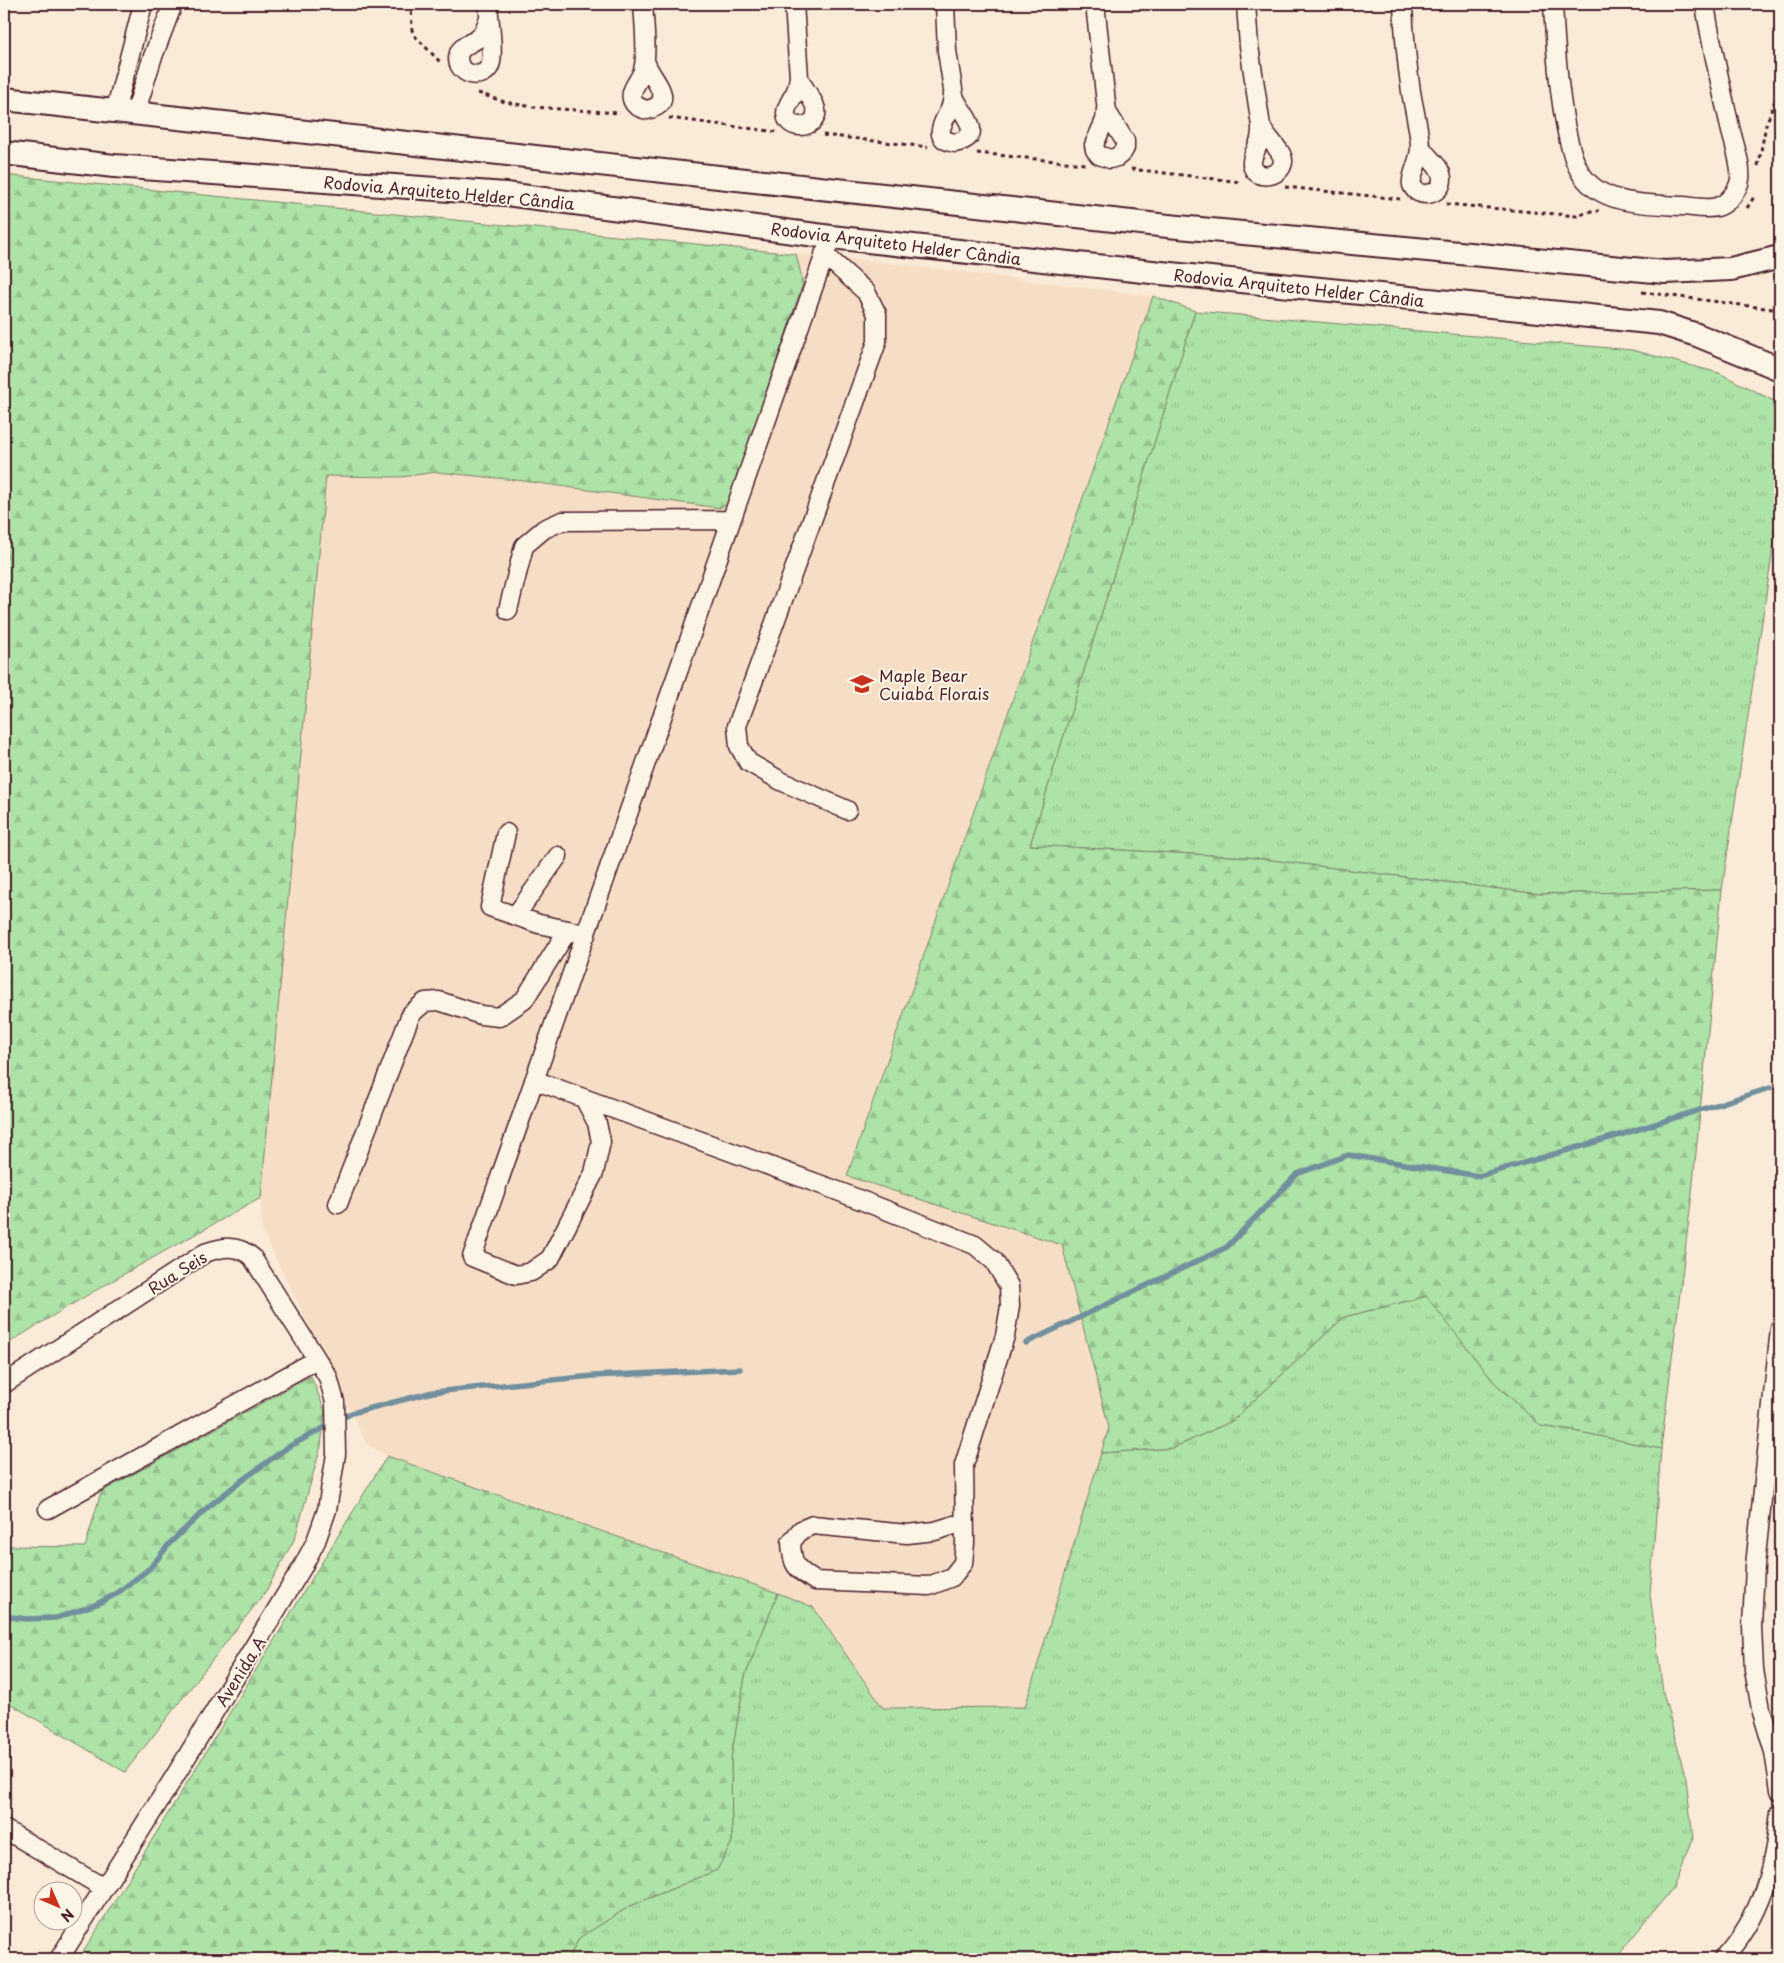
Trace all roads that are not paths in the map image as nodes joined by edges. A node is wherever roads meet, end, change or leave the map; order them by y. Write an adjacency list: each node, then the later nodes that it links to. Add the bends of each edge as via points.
1 (143, 4): 16 (street)
2 (171, 4): 16 (street, via 152,59)
3 (643, 4): 11 (street)
4 (794, 4): 12 (street)
5 (945, 4): 13 (street)
6 (1095, 4): 15 (street)
7 (1246, 4): 17 (street)
8 (1403, 4): 18 (street)
9 (1553, 4): 10 (street, via 1564,109 1572,156 1582,175 1594,188 1626,200 1705,208 1725,204 1740,180)
10 (1705, 4)
11 (645, 60)
12 (799, 77)
13 (953, 93)
14 (4, 99): 16 (main road)
15 (1106, 109)
16 (125, 113): 21 (main road, via 1158,224 1665,272 1731,269)
17 (1261, 126)
18 (1420, 145)
19 (4, 153): 20 (main road, Rodovia Arquiteto Helder Cândia, via 114,166 506,194)
20 (827, 246): 22 (main road, Rodovia Arquiteto Helder Cândia, via 1161,273 1659,324 1697,335); 23 (street); 25 (street, via 866,292 877,314 878,342 737,726 739,746 748,762 781,782)
21 (1780, 257)
22 (1780, 369)
23 (731, 520): 24 (street, via 562,521 544,529 524,546); 30 (street)
24 (508, 610)
25 (847, 810)
26 (506, 833): 28 (street, via 490,908)
27 (558, 856): 28 (street)
28 (516, 915): 29 (street)
29 (568, 930): 30 (street); 33 (street, via 524,1000 499,1017 481,1015 439,1001 425,1002 411,1014)
30 (586, 935): 31 (street)
31 (534, 1080): 32 (street); 32 (street, via 472,1257 516,1275 531,1272 550,1259 594,1173 601,1142 597,1123)
32 (584, 1098): 38 (street, via 976,1245 994,1261 1009,1286 1010,1306 1005,1336 964,1465)
33 (338, 1204)
34 (1780, 1328): 39 (street, via 1755,1566 1752,1626 1754,1670)
35 (316, 1360): 36 (street, Rua Seis, via 252,1257 236,1248 222,1247 205,1253); 37 (street); 42 (street, Avenida A, via 328,1378 336,1402 337,1427 332,1485 316,1541 268,1625)
36 (4, 1384)
37 (48, 1509)
38 (964, 1522): 38 (street, via 966,1543 963,1563 952,1577 929,1586 815,1581 792,1561 791,1542 800,1530 813,1526 907,1534)
39 (1780, 1791)
40 (1780, 1812): 44 (street, via 1776,1847 1765,1888 1748,1927)
41 (4, 1829): 42 (street)
42 (104, 1888): 43 (street, Avenida A)
43 (59, 1959)
44 (1723, 1959)

